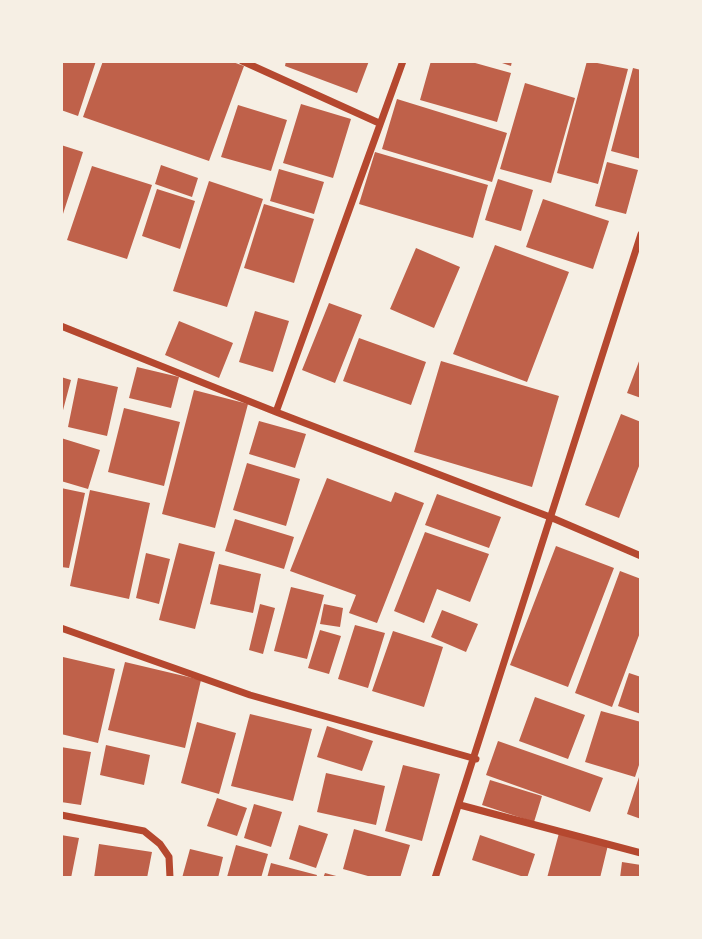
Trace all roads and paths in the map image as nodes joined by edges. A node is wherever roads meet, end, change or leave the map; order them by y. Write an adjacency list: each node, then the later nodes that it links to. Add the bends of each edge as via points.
1 (242, 61): 3 (street)
2 (403, 61): 3 (street)
3 (379, 123): 6 (street)
4 (641, 234): 7 (street)
5 (61, 326): 6 (street)
6 (276, 412): 7 (street)
7 (550, 517): 8 (street); 10 (street)
8 (641, 556)
9 (61, 628): 10 (street, via 250,695)
10 (476, 759): 11 (street)
11 (460, 805): 13 (street); 15 (street)
12 (61, 815): 14 (street, via 144,831 169,857)
13 (641, 853)
14 (170, 878)
15 (435, 878)

